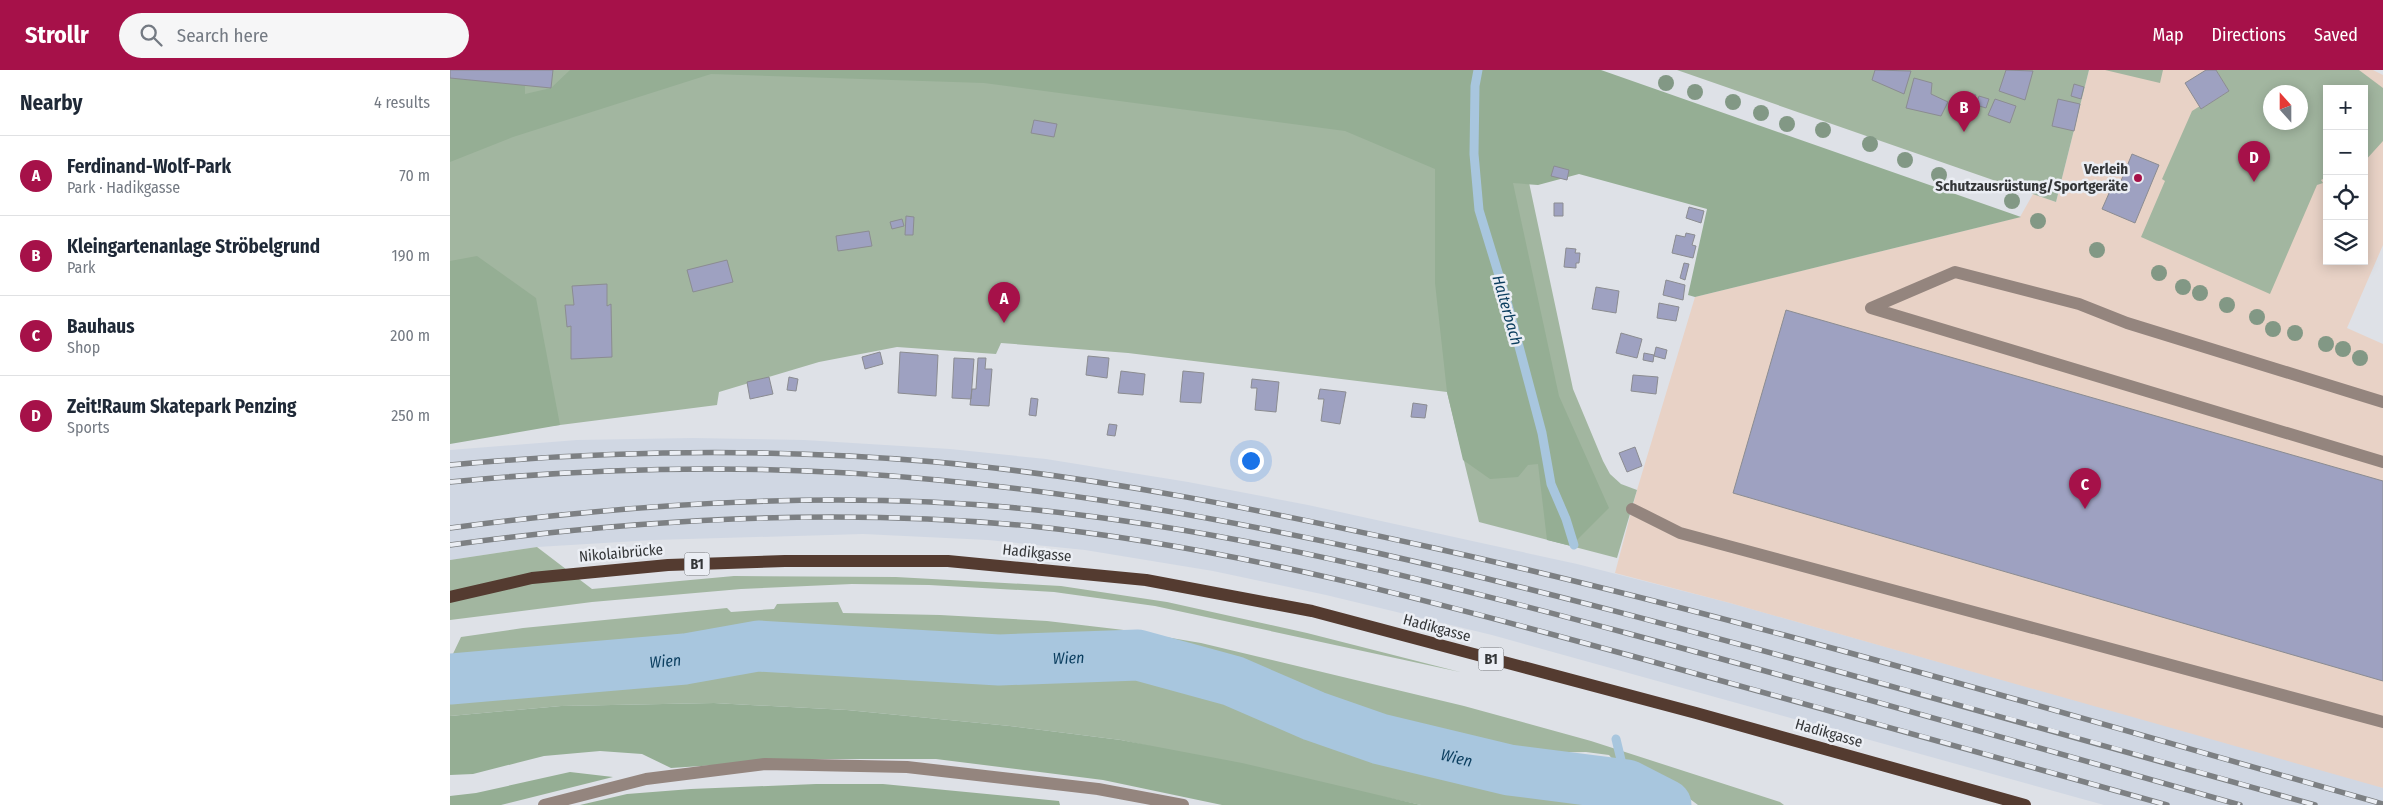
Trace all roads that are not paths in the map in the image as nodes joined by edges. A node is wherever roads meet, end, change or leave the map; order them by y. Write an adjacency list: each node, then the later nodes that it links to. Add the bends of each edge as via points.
1 (2383, 402): 2 (lane, via 2127,323 2079,304 1955,272 1871,308)
2 (2383, 462)
3 (1632, 509): 6 (lane, via 1680,533)
4 (948, 561): 5 (main road, Nikolaibrücke / B1, via 668,565 532,578); 9 (main road, Hadikgasse / B1, via 1146,580 1312,611 1686,710)
5 (450, 597)
6 (2383, 722)
7 (544, 805): 8 (lane, via 646,779 765,764 908,767 1098,790)
8 (1183, 805)
9 (2025, 805)

